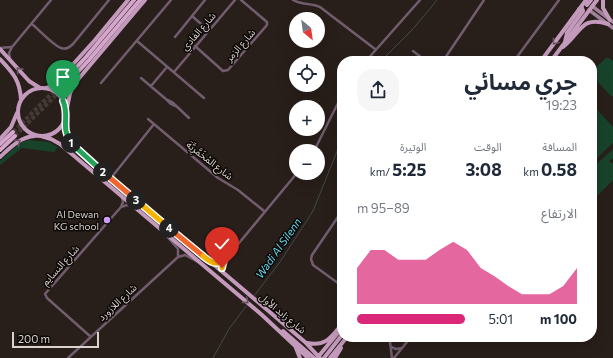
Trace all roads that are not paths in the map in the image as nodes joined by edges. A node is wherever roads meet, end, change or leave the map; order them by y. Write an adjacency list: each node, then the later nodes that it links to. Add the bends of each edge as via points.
1 (51, 0): 23 (street)
2 (109, 0): 23 (street, via 73,44 64,49)
3 (128, 0): 48 (main road, via 58,81)
4 (134, 0): 5 (highway, via 61,87 89,60)
5 (140, 0)
6 (145, 0): 52 (main road, via 75,83)
7 (171, 0): 27 (street)
8 (205, 0): 21 (street)
9 (235, 0): 25 (street, شارع الفادي)
10 (241, 0): 29 (street, شارع الزمر, via 267,22 267,25 228,70 223,71)
11 (293, 0): 32 (street, via 320,7)
12 (420, 0): 32 (street)
13 (484, 0): 37 (street)
14 (559, 0): 38 (street)
15 (586, 0): 19 (main road)
16 (591, 0): 20 (main road)
17 (597, 0): 20 (main road)
18 (603, 0): 22 (main road, via 603,8)
19 (580, 8): 20 (main road); 28 (main road, via 583,11 566,36); 39 (main road, one-way to 39)
20 (591, 8): 22 (main road); 28 (main road)
21 (192, 16): 25 (street); 26 (street)
22 (610, 22): 24 (main road); 33 (main road, via 589,22)
23 (32, 24): 30 (street)
24 (613, 28)
25 (209, 31): 29 (street, شارع الفادي)
26 (175, 37)
27 (137, 40): 43 (street); 46 (street)
28 (565, 42): 33 (main road)
29 (195, 46): 44 (street, شارع الفادي)
30 (12, 47): 31 (street); 42 (street, via 9,53)
31 (0, 48): 42 (main road)
32 (375, 49): 35 (street)
33 (560, 49): 40 (main road)
34 (413, 51): 36 (street)
35 (370, 56)
36 (420, 56)
37 (446, 56)
38 (518, 56)
39 (544, 56)
40 (555, 56)
41 (0, 59): 50 (main road, via 17,79)
42 (10, 60): 48 (main road, one-way to 42, via 29,82)
43 (167, 67): 44 (street); 47 (street)
44 (174, 72): 49 (street)
45 (141, 78): 47 (street)
46 (101, 83)
47 (151, 86): 54 (street)
48 (42, 88): 50 (main road, via 29,92); 52 (main road, via 60,96)
49 (204, 98)
50 (21, 101): 53 (main road)
51 (337, 105): 61 (street)
52 (66, 110): 55 (main road)
53 (18, 111): 58 (main road, via 24,129); 59 (main road, via 11,127)
54 (189, 118)
55 (65, 119): 58 (main road, via 56,132); 64 (main road, شارع زايد الأول, via 65,130 72,144)
56 (148, 119): 57 (street, شارع المْخَمَّرِيَّة)
57 (154, 124): 64 (street); 69 (street, شارع المْخَمَّرِيَّة, via 218,178)
58 (40, 136): 63 (main road, one-way to 58, via 21,140); 66 (main road, شارع زايد الأول, via 60,144)
59 (0, 139)
60 (0, 144): 62 (highway, via 14,134)
61 (318, 144)
62 (0, 150)
63 (0, 157)
64 (111, 178): 74 (main road, شارع زايد الأول)
65 (291, 180): 69 (street)
66 (122, 196): 67 (street); 68 (main road, شارع زايد الأول)
67 (121, 207): 68 (street); 81 (street, شارع النسايم, via 46,292 47,298)
68 (136, 208): 71 (main road, شارع زايد الأول)
69 (264, 211): 73 (street)
70 (337, 218): 77 (street, via 311,259 314,265)
71 (163, 231): 72 (street, via 178,249); 75 (main road, شارع زايد الأول)
72 (178, 257): 75 (street, via 185,255); 81 (street, شارع اللازورد)
73 (224, 260): 74 (street, via 218,263); 76 (street)
74 (210, 261): 76 (main road, شارع زايد الأول)
75 (200, 263): 78 (main road, شارع زايد الأول, one-way to 78)
76 (224, 274): 83 (main road, شارع زايد الأول)
77 (337, 282)
78 (277, 328): 88 (main road, شارع زايد الأول); 94 (main road)
79 (337, 330): 83 (main road, via 326,341 315,344)
80 (337, 335): 95 (main road)
81 (91, 337): 91 (street, شارع اللازورد)
82 (337, 340): 95 (main road)
83 (305, 342): 95 (main road, شارع زايد الأول)
84 (343, 342): 96 (main road)
85 (344, 342): 97 (main road)
86 (390, 342): 89 (street)
87 (407, 342): 90 (street)
88 (294, 344): 92 (main road); 93 (main road, شارع زايد الأول)
89 (390, 347): 90 (street); 98 (street)
90 (402, 348): 98 (street)
91 (68, 358)
92 (300, 358)
93 (308, 358)
94 (314, 358)
95 (320, 358)
96 (330, 358)
97 (335, 358)
98 (393, 358)

